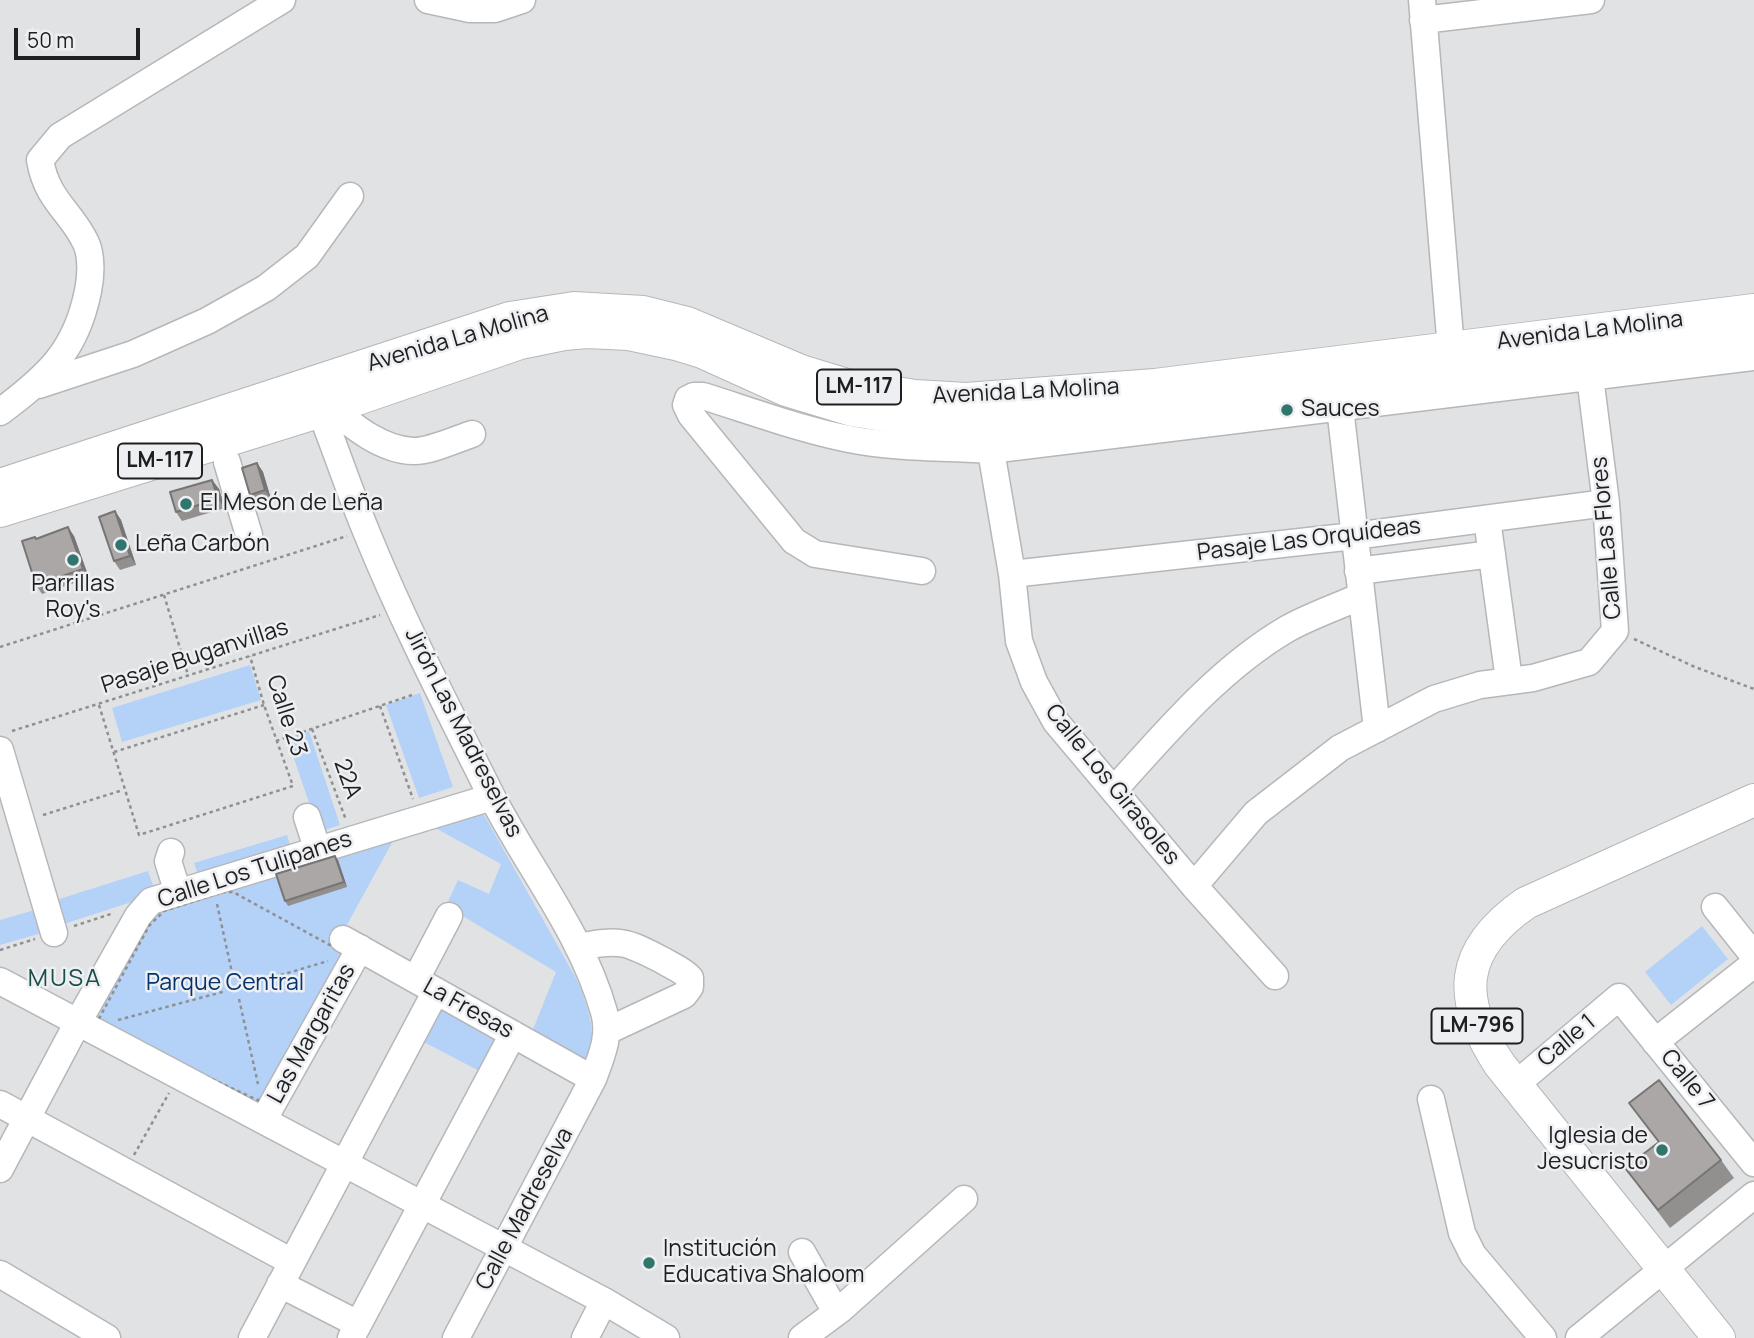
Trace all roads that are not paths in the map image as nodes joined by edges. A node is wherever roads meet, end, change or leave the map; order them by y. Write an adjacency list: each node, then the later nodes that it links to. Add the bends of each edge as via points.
1 (282, 0): 12 (street, via 60,136 40,160 43,178 87,245 90,278 82,319 70,343)
2 (428, 0): 3 (street, via 470,9 495,9)
3 (522, 0)
4 (1591, 0): 5 (street)
5 (1422, 10): 9 (street)
6 (349, 196): 12 (street, via 306,256 266,288 133,354)
7 (1754, 310): 9 (main road, Avenida La Molina / LM-117)
8 (1754, 337): 11 (main road, Avenida La Molina / LM-117)
9 (1451, 349): 16 (main road, Avenida La Molina / LM-117, via 1155,385)
10 (1754, 357): 11 (street)
11 (1590, 367): 13 (main road, Avenida La Molina / LM-117); 20 (street, Calle Las Flores)
12 (34, 387): 15 (street)
13 (1338, 398): 16 (main road, Avenida La Molina / LM-117); 25 (street)
14 (320, 401): 16 (main road, Avenida La Molina / LM-117, via 510,318 598,307 687,323 847,385 966,399); 17 (street, via 360,432 400,449 416,452); 18 (main road, Avenida La Molina / LM-117, via 284,443); 19 (main road, Avenida La Molina / LM-117); 21 (main road, Avenida La Molina / LM-117); 34 (street, Jirón Las Madreselvas, via 399,608)
15 (0, 412)
16 (990, 423): 27 (street, via 885,444 808,429 703,396 688,400 691,415 794,541 815,554); 28 (street, Calle Los Girasoles)
17 (472, 434)
18 (227, 462): 23 (main road, Avenida La Molina / LM-117); 24 (street)
19 (0, 485)
20 (1606, 503): 22 (street, Pasaje Las Orquídeas); 30 (street, Calle Las Flores, via 1615,631 1589,662)
21 (0, 510)
22 (1487, 519): 25 (street, Pasaje Las Orquídeas); 26 (street)
23 (0, 533)
24 (249, 535)
25 (1354, 536): 28 (street, Pasaje Las Orquídeas); 29 (street)
26 (1492, 554): 29 (street); 30 (street)
27 (922, 571)
28 (1012, 574): 33 (street, Calle Los Girasoles, via 1018,641 1034,682 1056,722)
29 (1360, 584): 31 (street); 33 (street, via 1223,676)
30 (1509, 680): 31 (street, Calle Las Flores, via 1434,699)
31 (1377, 729): 39 (street, Calle Las Flores, via 1340,748 1256,813)
32 (6, 741): 43 (street, via 22,822)
33 (1114, 790): 39 (street, Calle Los Girasoles)
34 (492, 797): 37 (street, Calle Los Tulipanes); 45 (street, Jirón Las Madreselvas)
35 (1754, 800): 57 (main road, LM-796, via 1534,898 1488,937 1473,969 1471,1006 1484,1040)
36 (307, 817): 37 (street)
37 (318, 851): 40 (street, Calle Los Tulipanes)
38 (171, 852): 40 (street)
39 (1194, 886): 48 (street, Calle Los Girasoles)
40 (177, 893): 52 (street, Calle Los Tulipanes, via 151,901 138,916)
41 (1715, 907): 46 (street)
42 (449, 916): 50 (street)
43 (54, 933)
44 (351, 947): 50 (street, La Fresas); 60 (street, Las Margaritas)
45 (578, 947): 53 (street, Jirón Las Madreselvas, via 605,1014); 53 (street, via 608,941 634,945 690,978 684,995)
46 (1754, 956)
47 (1754, 964): 55 (street)
48 (1275, 976)
49 (0, 981): 52 (street)
50 (426, 985): 54 (street, La Fresas); 63 (street)
51 (1619, 997): 55 (street, Calle 7); 57 (street, Calle 1)
52 (86, 1024): 60 (street, via 179,1075); 61 (street, Calle Los Tulipanes)
53 (607, 1031): 56 (street, Jirón Las Madreselvas)
54 (513, 1034): 56 (street, La Fresas); 67 (street)
55 (1655, 1042): 62 (street, Calle 7)
56 (593, 1079): 68 (street, Calle Madreselva)
57 (1515, 1084): 70 (main road, LM-796)
58 (1432, 1099): 82 (street, via 1462,1233 1473,1255)
59 (0, 1104): 61 (street)
60 (263, 1111): 63 (street)
61 (27, 1118): 64 (street, Calle Los Tulipanes); 71 (street, via 125,1171)
62 (1754, 1163)
63 (344, 1164): 67 (street); 71 (street)
64 (0, 1169)
65 (1754, 1195): 70 (street)
66 (964, 1199): 74 (street)
67 (420, 1205): 68 (street); 75 (street)
68 (503, 1248): 73 (street); 78 (street, Calle Madreselva)
69 (802, 1252): 74 (street)
70 (1664, 1270): 83 (street); 84 (main road, LM-796)
71 (286, 1273): 75 (street); 77 (street)
72 (0, 1274): 76 (street)
73 (604, 1301): 79 (street); 80 (street)
74 (836, 1312): 81 (street)
75 (354, 1331)
76 (107, 1338)
77 (252, 1338)
78 (456, 1338)
79 (585, 1338)
80 (666, 1338)
81 (802, 1338)
82 (1543, 1338)
83 (1580, 1338)
84 (1719, 1338)

